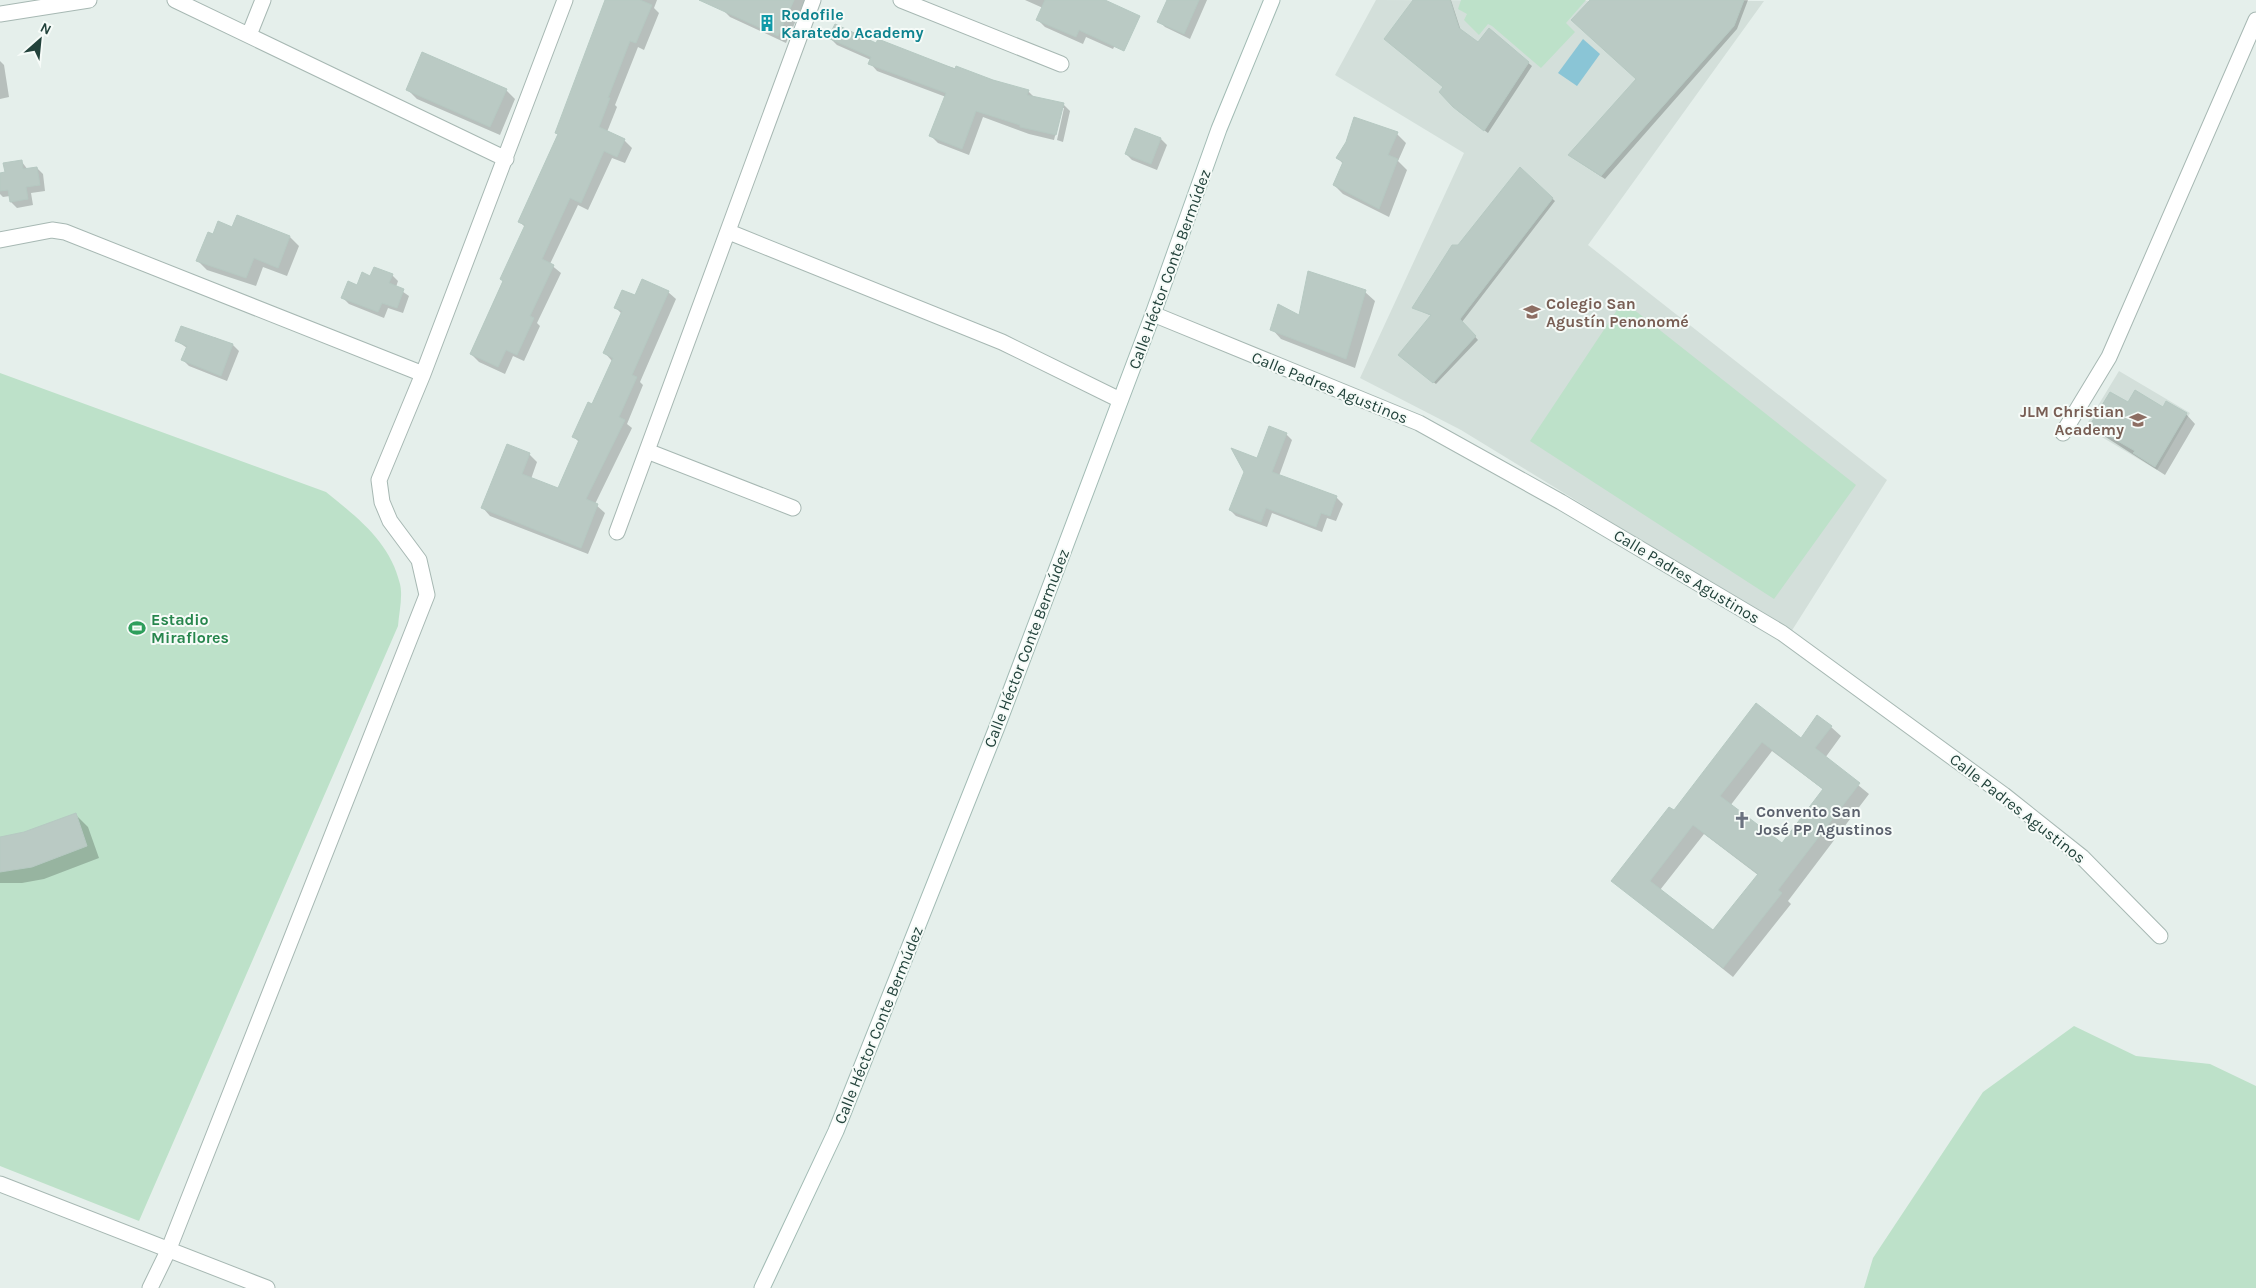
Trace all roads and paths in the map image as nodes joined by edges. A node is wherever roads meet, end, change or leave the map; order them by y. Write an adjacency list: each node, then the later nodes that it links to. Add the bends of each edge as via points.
1 (89, 0): 8 (street)
2 (175, 0): 10 (street)
3 (263, 0): 10 (street)
4 (565, 0): 12 (street)
5 (813, 0): 13 (street)
6 (901, 0): 11 (street)
7 (1272, 0): 15 (street, Calle Héctor Conte Bermúdez, via 1219,129)
8 (0, 14)
9 (2256, 20): 18 (street, via 2109,358)
10 (249, 35): 12 (street)
11 (1061, 64)
12 (506, 159): 16 (street)
13 (729, 232): 17 (street, via 1002,342); 19 (street)
14 (0, 240): 16 (street, via 52,230 65,232)
15 (1153, 314): 17 (street, Calle Héctor Conte Bermúdez); 22 (street, Calle Padres Agustinos, via 1419,423 1561,502 1782,633 2004,795 2082,857)
16 (423, 374): 24 (street, via 379,480 382,502 390,521 419,560 427,595)
17 (1120, 400): 27 (street, Calle Héctor Conte Bermúdez, via 997,727 836,1131)
18 (2064, 433)
19 (647, 451): 20 (street); 21 (street)
20 (793, 508)
21 (617, 532)
22 (2160, 936)
23 (0, 1184): 24 (street)
24 (168, 1250): 25 (street); 26 (street)
25 (150, 1288)
26 (267, 1288)
27 (762, 1288)

